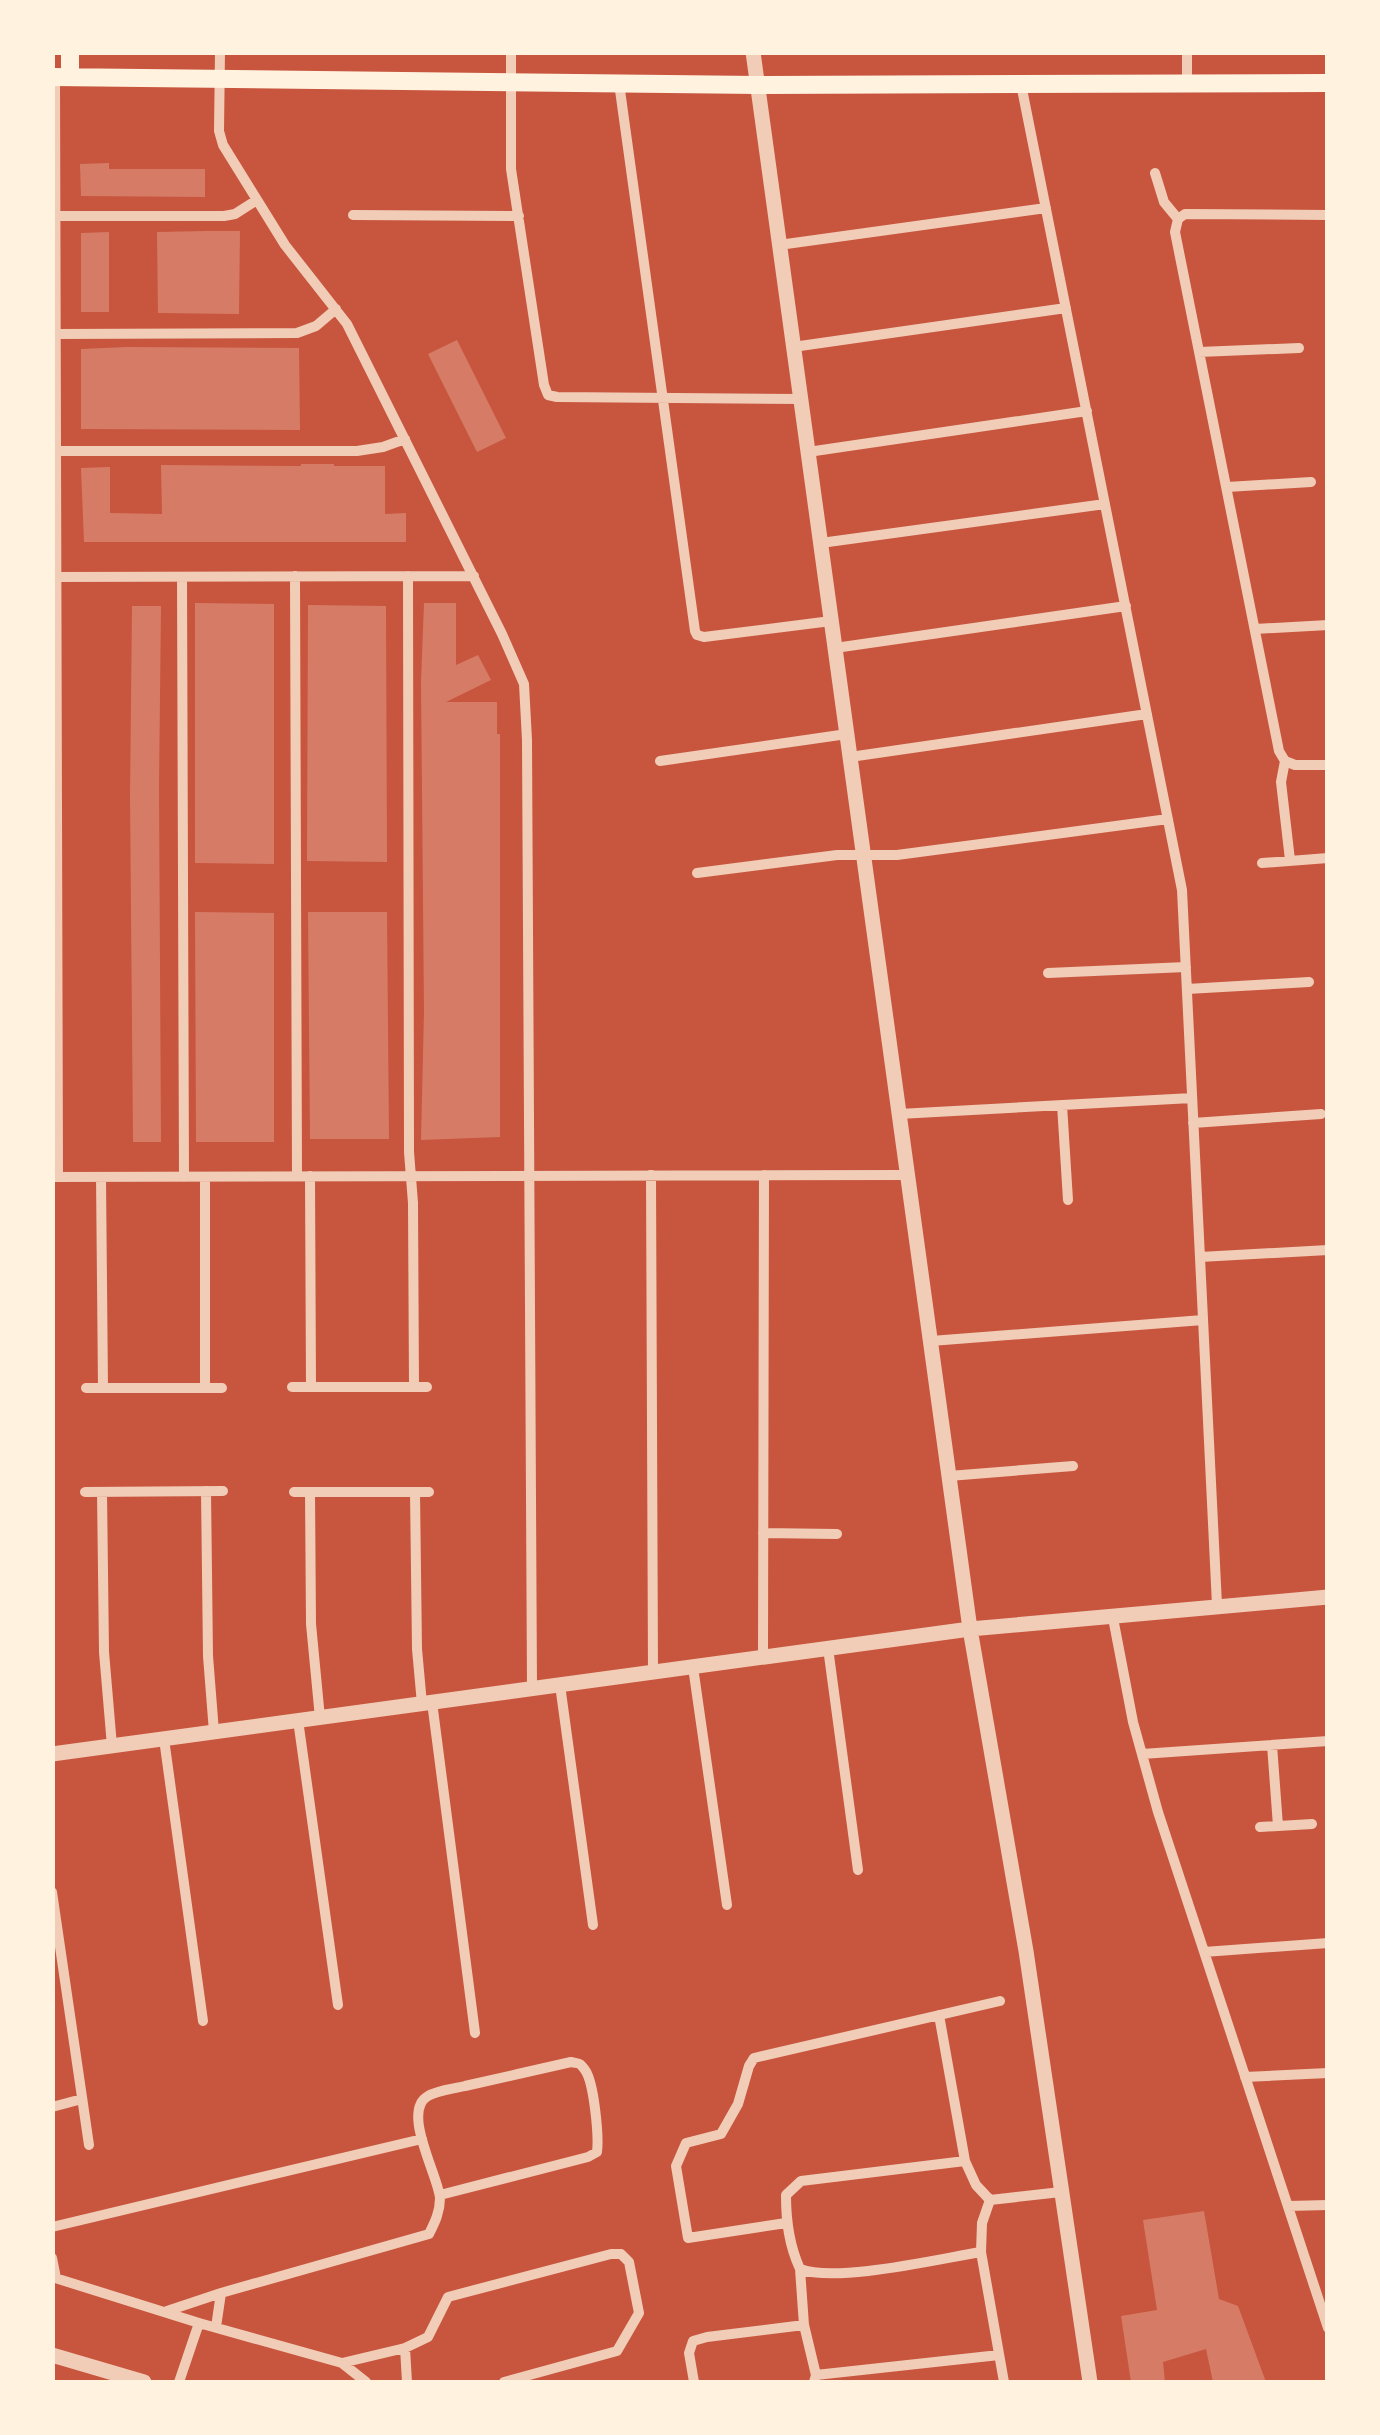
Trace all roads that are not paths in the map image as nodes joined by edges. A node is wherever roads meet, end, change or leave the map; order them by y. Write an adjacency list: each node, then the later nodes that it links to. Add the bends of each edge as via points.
1 (70, 52): 6 (main road)
2 (220, 52): 7 (street)
3 (510, 52): 8 (street)
4 (753, 52): 13 (street)
5 (1186, 52): 11 (street)
6 (59, 77): 7 (main road); 19 (street)
7 (220, 78): 8 (main road); 15 (street, via 220,138)
8 (509, 82): 9 (main road); 20 (street)
9 (619, 84): 13 (main road); 29 (street)
10 (1020, 84): 11 (main road); 13 (main road); 16 (street)
11 (1187, 84): 12 (main road)
12 (1328, 84)
13 (758, 85): 22 (street)
14 (1156, 173): 21 (street, via 1164,202)
15 (257, 200): 19 (street, via 224,216); 24 (street)
16 (1046, 208): 22 (street); 23 (street)
17 (353, 215): 20 (street)
18 (1328, 215): 21 (street)
19 (55, 216): 25 (street)
20 (519, 216): 29 (street, via 548,394)
21 (1178, 219): 28 (street, via 1174,228)
22 (779, 245): 26 (street)
23 (1066, 308): 26 (street); 31 (street)
24 (336, 310): 25 (street, via 297,333); 32 (street)
25 (56, 334): 33 (street)
26 (794, 347): 30 (street)
27 (1299, 348): 28 (street)
28 (1200, 352): 36 (street)
29 (662, 398): 30 (street); 45 (street, via 697,635)
30 (800, 400): 34 (street)
31 (1087, 411): 34 (street); 37 (street)
32 (406, 438): 33 (street, via 357,451); 41 (street)
33 (56, 450): 42 (street)
34 (808, 452): 38 (street)
35 (1311, 482): 36 (street)
36 (1226, 487): 47 (street)
37 (1106, 504): 38 (street); 44 (street)
38 (820, 543): 45 (street)
39 (295, 576): 40 (street); 43 (street); 74 (street)
40 (408, 576): 41 (street); 75 (street)
41 (474, 576): 76 (street, via 526,696)
42 (54, 577): 43 (street); 77 (street)
43 (182, 577): 79 (street)
44 (1126, 606): 48 (street); 49 (street)
45 (831, 620): 48 (street)
46 (1328, 626): 47 (street)
47 (1255, 628): 53 (street)
48 (835, 648): 50 (street)
49 (1147, 714): 51 (street); 55 (street)
50 (847, 734): 51 (street); 52 (street)
51 (850, 757): 56 (street)
52 (660, 760)
53 (1285, 761): 54 (street); 58 (street, via 1281,782)
54 (1328, 765)
55 (1168, 819): 56 (street); 61 (street, via 1182,890)
56 (864, 855): 60 (street); 67 (street)
57 (1328, 858): 58 (street)
58 (1290, 860): 59 (street)
59 (1262, 863)
60 (696, 873)
61 (1186, 966): 62 (street); 64 (street)
62 (1048, 973)
63 (1309, 982): 64 (street)
64 (1187, 989): 65 (street)
65 (1192, 1098): 66 (street); 69 (street)
66 (1062, 1105): 67 (street); 80 (street)
67 (899, 1114): 72 (street)
68 (1322, 1114): 69 (street)
69 (1193, 1123): 82 (street)
70 (651, 1175): 71 (street); 76 (street); 112 (street)
71 (764, 1175): 72 (street); 103 (street)
72 (908, 1175): 84 (street)
73 (205, 1176): 74 (street); 79 (street); 90 (street)
74 (304, 1176): 75 (street); 86 (street)
75 (411, 1176): 76 (street); 92 (street)
76 (529, 1176): 114 (street)
77 (56, 1177): 78 (street)
78 (101, 1177): 79 (street); 89 (street)
79 (184, 1177)
80 (1068, 1200)
81 (1328, 1250): 82 (street)
82 (1200, 1257): 83 (street)
83 (1202, 1320): 84 (street); 106 (street)
84 (931, 1342): 94 (street)
85 (292, 1387): 86 (street)
86 (311, 1387): 92 (street)
87 (428, 1387): 92 (street)
88 (86, 1388): 89 (street)
89 (103, 1388): 90 (street)
90 (205, 1388): 91 (street)
91 (222, 1388)
92 (414, 1388)
93 (1073, 1466): 94 (street)
94 (949, 1476): 108 (street)
95 (206, 1491): 96 (street); 98 (street); 118 (street)
96 (223, 1491)
97 (85, 1492): 98 (street)
98 (102, 1492): 122 (street)
99 (294, 1492): 100 (street)
100 (310, 1492): 101 (street); 116 (street)
101 (415, 1492): 102 (street); 115 (street, via 416,1638)
102 (430, 1492)
103 (763, 1533): 104 (street); 110 (street)
104 (837, 1534)
105 (1328, 1597): 106 (street)
106 (1217, 1605): 107 (street)
107 (1114, 1618): 108 (street); 124 (street)
108 (970, 1629): 109 (street); 146 (street)
109 (828, 1648): 110 (street); 128 (street)
110 (763, 1657): 111 (street)
111 (693, 1667): 112 (street); 130 (street)
112 (652, 1672): 113 (street)
113 (560, 1685): 114 (street); 131 (street)
114 (532, 1688): 115 (street)
115 (427, 1703): 116 (street); 138 (street)
116 (320, 1718): 117 (street)
117 (298, 1720): 118 (street); 135 (street)
118 (214, 1732): 119 (street)
119 (164, 1739): 122 (street); 137 (street)
120 (1328, 1741): 121 (street)
121 (1272, 1745): 124 (street); 126 (street)
122 (112, 1746): 123 (street)
123 (52, 1754)
124 (1142, 1754): 133 (street)
125 (1312, 1824): 126 (street)
126 (1278, 1826): 127 (street)
127 (1260, 1827)
128 (858, 1870)
129 (52, 1892): 141 (street)
130 (726, 1905)
131 (593, 1925)
132 (1328, 1943): 133 (street)
133 (1204, 1952): 140 (street)
134 (1000, 2001): 136 (street)
135 (338, 2006)
136 (939, 2015): 145 (street); 151 (street, via 754,2058 721,2134 686,2143 676,2166 688,2238)
137 (203, 2021)
138 (475, 2033)
139 (1328, 2073): 140 (street)
140 (1245, 2078): 150 (street)
141 (82, 2100): 142 (street); 144 (street)
142 (52, 2107)
143 (422, 2139): 147 (street); 147 (street, via 418,2112 430,2094 571,2062 588,2074 598,2152); 152 (street)
144 (88, 2144)
145 (964, 2160): 148 (street); 151 (street, via 801,2180 786,2195)
146 (1062, 2192): 148 (street); 175 (street)
147 (440, 2194): 157 (street, via 429,2234)
148 (990, 2200): 153 (street)
149 (1328, 2204): 150 (street)
150 (1288, 2206): 162 (street)
151 (786, 2223): 155 (street)
152 (52, 2228)
153 (980, 2252): 155 (street, via 826,2275); 165 (street)
154 (52, 2258): 156 (street)
155 (800, 2269): 160 (street)
156 (54, 2278): 158 (street)
157 (222, 2292): 158 (street); 161 (street)
158 (167, 2311): 159 (street)
159 (199, 2322): 161 (street); 169 (street)
160 (804, 2325): 167 (street); 173 (street, via 692,2341)
161 (216, 2327): 166 (street)
162 (1328, 2328)
163 (404, 2348): 166 (street); 171 (street); 172 (street, via 428,2337 448,2297 621,2254 629,2262 640,2313 617,2351)
164 (52, 2355): 168 (street)
165 (999, 2355): 167 (street); 174 (street)
166 (342, 2362): 170 (street)
167 (815, 2379)
168 (144, 2382)
169 (179, 2382)
170 (366, 2382)
171 (407, 2382)
172 (504, 2382)
173 (694, 2382)
174 (1004, 2382)
175 (1090, 2382)

